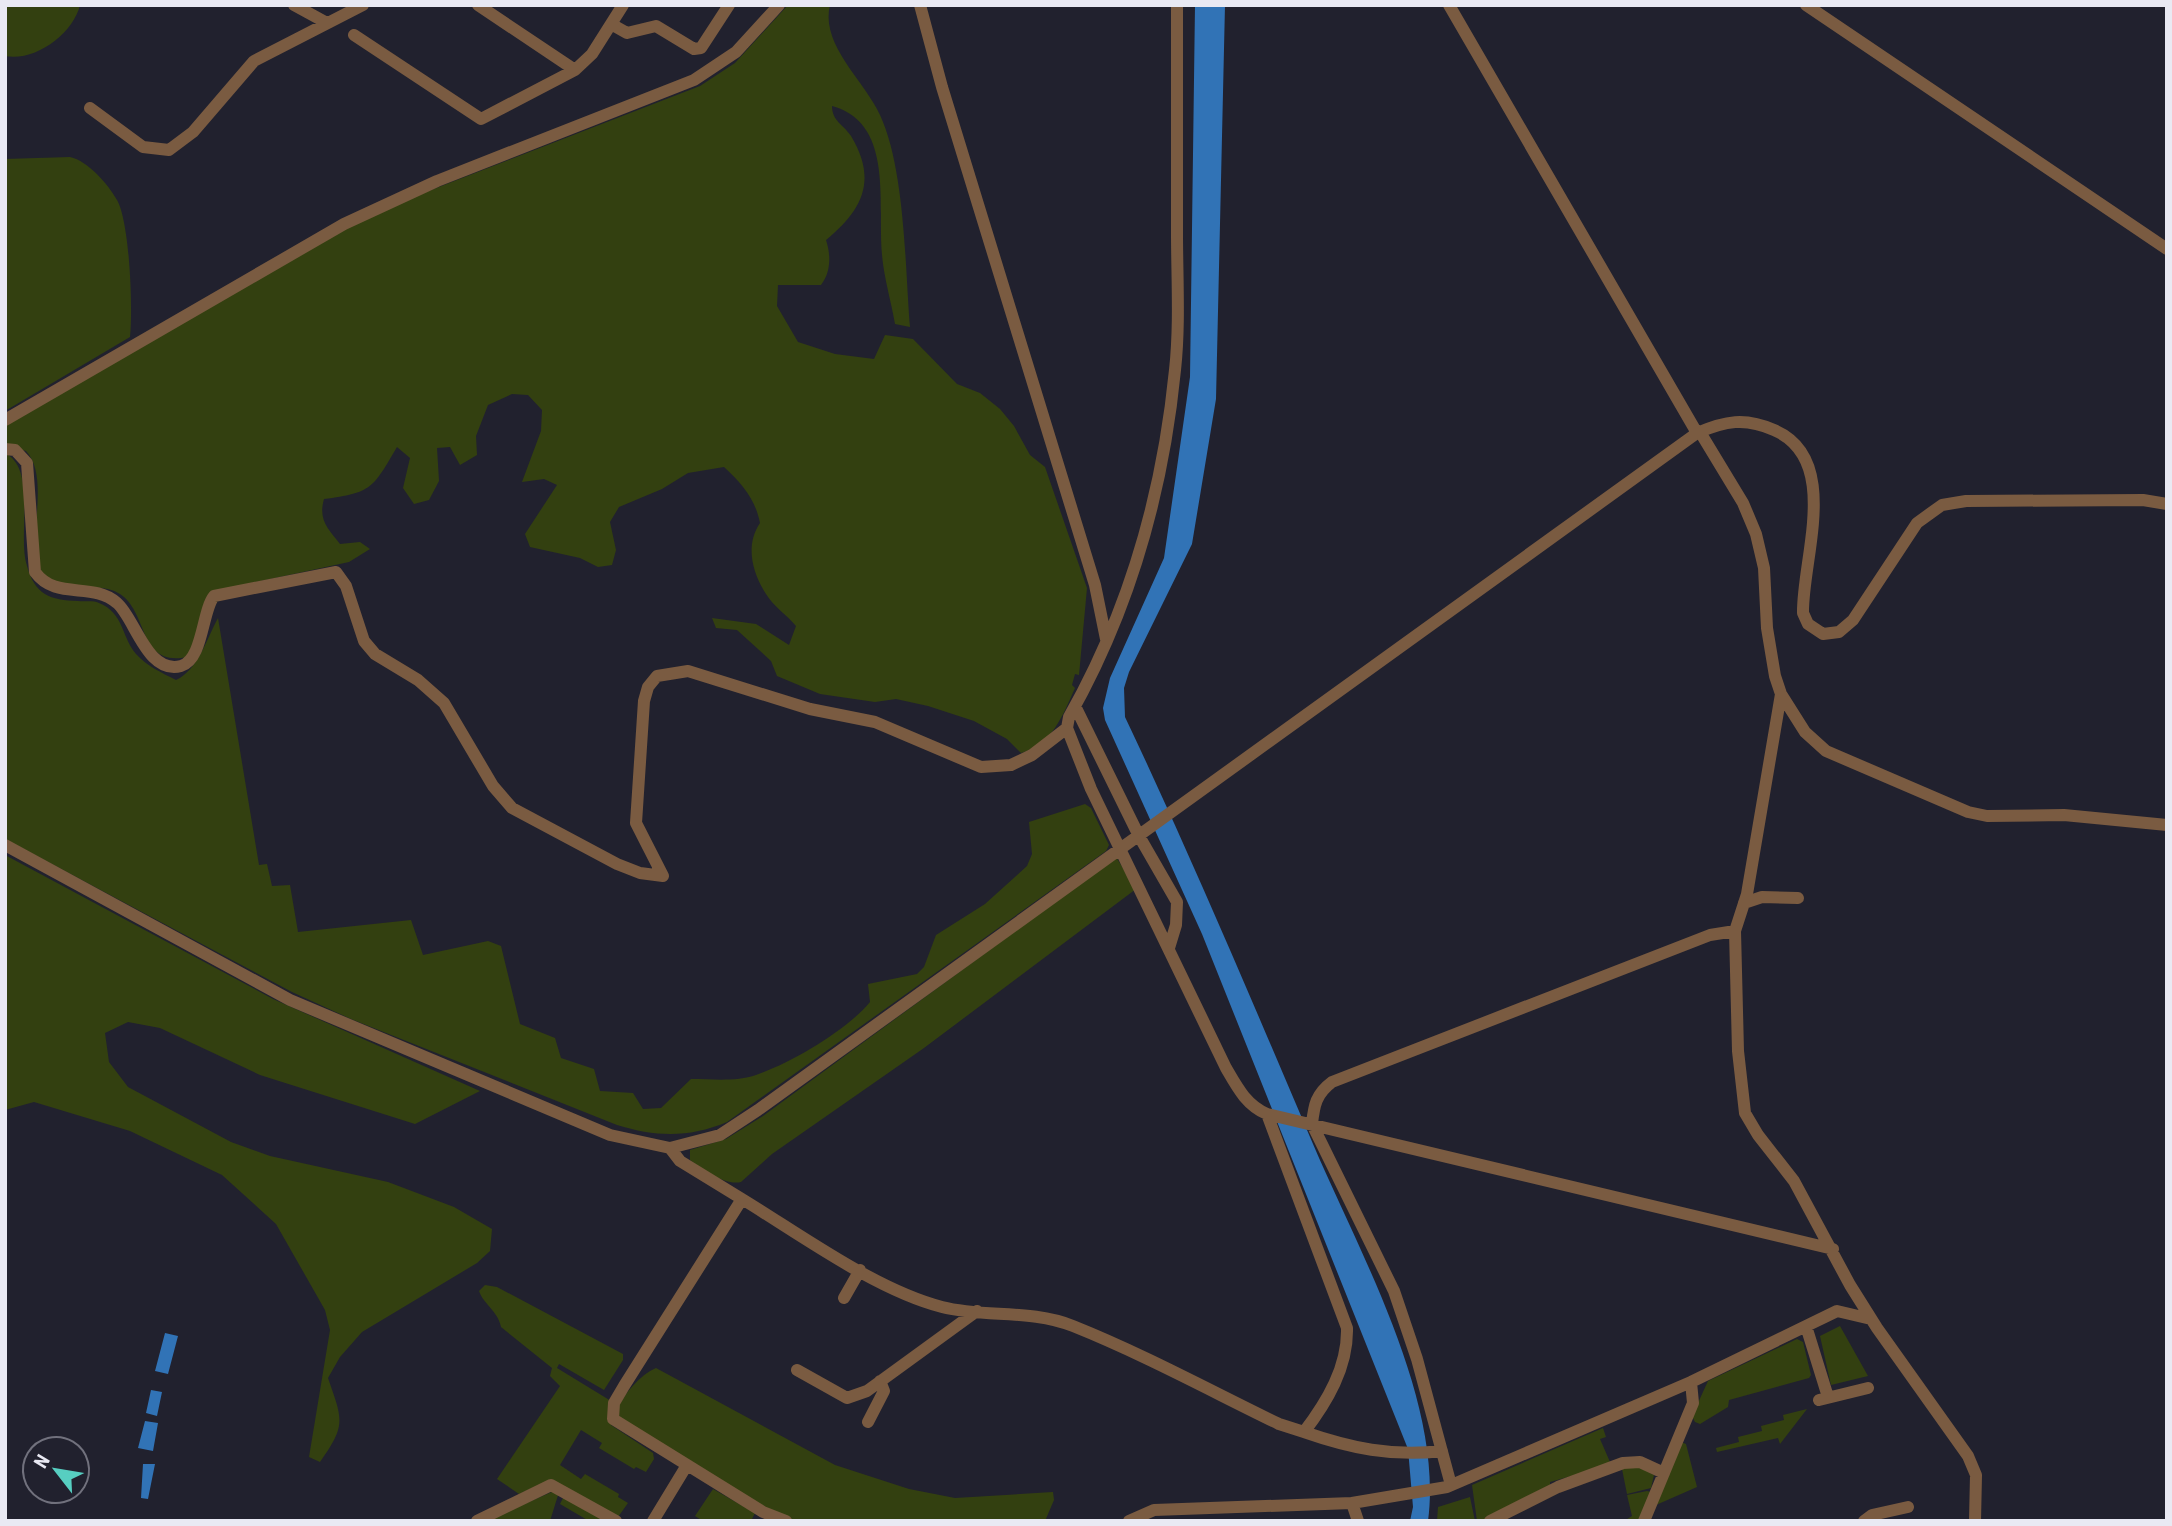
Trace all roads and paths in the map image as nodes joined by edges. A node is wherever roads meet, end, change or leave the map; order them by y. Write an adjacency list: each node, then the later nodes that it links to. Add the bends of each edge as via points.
1 (294, 5): 11 (street)
2 (363, 5): 11 (street)
3 (478, 5): 14 (street)
4 (623, 5): 12 (street)
5 (729, 5): 12 (street, via 701,48 694,49 656,26 627,33)
6 (779, 5): 17 (street, via 736,52 694,80 437,181 344,224)
7 (920, 5): 21 (street, via 1095,585)
8 (1177, 5): 21 (street, via 1175,367 1170,416 1146,535)
9 (1449, 5): 18 (street)
10 (1806, 5): 16 (street)
11 (327, 23): 15 (street, via 254,61 193,132 169,150 142,147)
12 (611, 24): 14 (street, via 592,54)
13 (354, 35): 14 (street, via 481,119)
14 (575, 70)
15 (90, 108)
16 (2167, 249)
17 (5, 420)
18 (1699, 433): 20 (street, via 1721,423 1752,422 1779,432 1807,461 1815,485 1803,613 1808,624 1823,634 1839,632 1853,620 1917,523 1942,505 2143,500); 22 (street, via 1743,503 1761,551 1770,648); 28 (street)
19 (5, 449): 25 (street, via 15,450 27,463 35,572 52,588 85,590 116,602 138,642 155,657 178,667 185,665 195,652 214,596 336,572 346,586 364,641 375,654 418,680 444,703 502,799 525,816 640,873 663,876 636,823 644,701 657,676 688,671 810,709 875,722 981,767 1012,765)
20 (2167, 504)
21 (1106, 643): 23 (street)
22 (1781, 694): 24 (street); 26 (street)
23 (1075, 706): 25 (street); 28 (street)
24 (1801, 726): 26 (street, via 1789,722); 27 (street, via 1826,751 1968,812 2117,818)
25 (1067, 728): 30 (street, via 1091,789)
26 (1774, 731): 32 (street)
27 (2167, 825)
28 (1139, 836): 30 (street); 34 (street, via 1177,902)
29 (5, 845): 37 (street, via 290,1000 611,1135)
30 (1122, 848): 34 (street); 37 (street, via 758,1110 720,1135)
31 (1798, 898): 32 (street, via 1762,897)
32 (1744, 903): 33 (street)
33 (1735, 931): 36 (street, via 1710,935 1332,1082 1314,1103); 39 (street, via 1738,1051 1745,1113 1794,1181)
34 (1168, 948): 35 (street, via 1240,1092 1254,1109)
35 (1270, 1115): 36 (street); 50 (street, via 1347,1328 1344,1360)
36 (1309, 1123): 39 (street); 51 (street, via 1394,1291)
37 (670, 1148): 38 (street, via 680,1161)
38 (742, 1199): 40 (street); 52 (street, via 612,1411 612,1419 619,1425)
39 (1833, 1249): 43 (street)
40 (860, 1270): 41 (street); 42 (street, via 919,1299)
41 (844, 1298)
42 (977, 1311): 46 (street); 50 (street, via 1018,1313 1071,1325)
43 (1872, 1319): 44 (street, via 1837,1311); 68 (street, via 1968,1457 1976,1475)
44 (1807, 1326): 47 (street); 48 (street, via 1824,1399)
45 (797, 1370): 46 (street, via 847,1398)
46 (880, 1381): 49 (street, via 884,1391)
47 (1691, 1382): 53 (street, via 1693,1403); 54 (street)
48 (1868, 1388)
49 (868, 1422)
50 (1304, 1432): 51 (street, via 1358,1449)
51 (1435, 1452): 54 (street)
52 (687, 1465): 57 (street); 61 (street)
53 (1664, 1473): 65 (street, via 1640,1462 1623,1463 1558,1487); 66 (street)
54 (1445, 1488): 55 (street)
55 (1352, 1503): 63 (street, via 1163,1509); 64 (street)
56 (1908, 1507): 58 (street)
57 (760, 1516): 62 (street)
58 (1893, 1516): 67 (street, via 1872,1515)
59 (477, 1521): 60 (street, via 551,1485)
60 (616, 1521)
61 (653, 1521)
62 (786, 1521)
63 (1129, 1521)
64 (1358, 1521)
65 (1490, 1521)
66 (1644, 1521)
67 (1864, 1521)
68 (1975, 1521)

